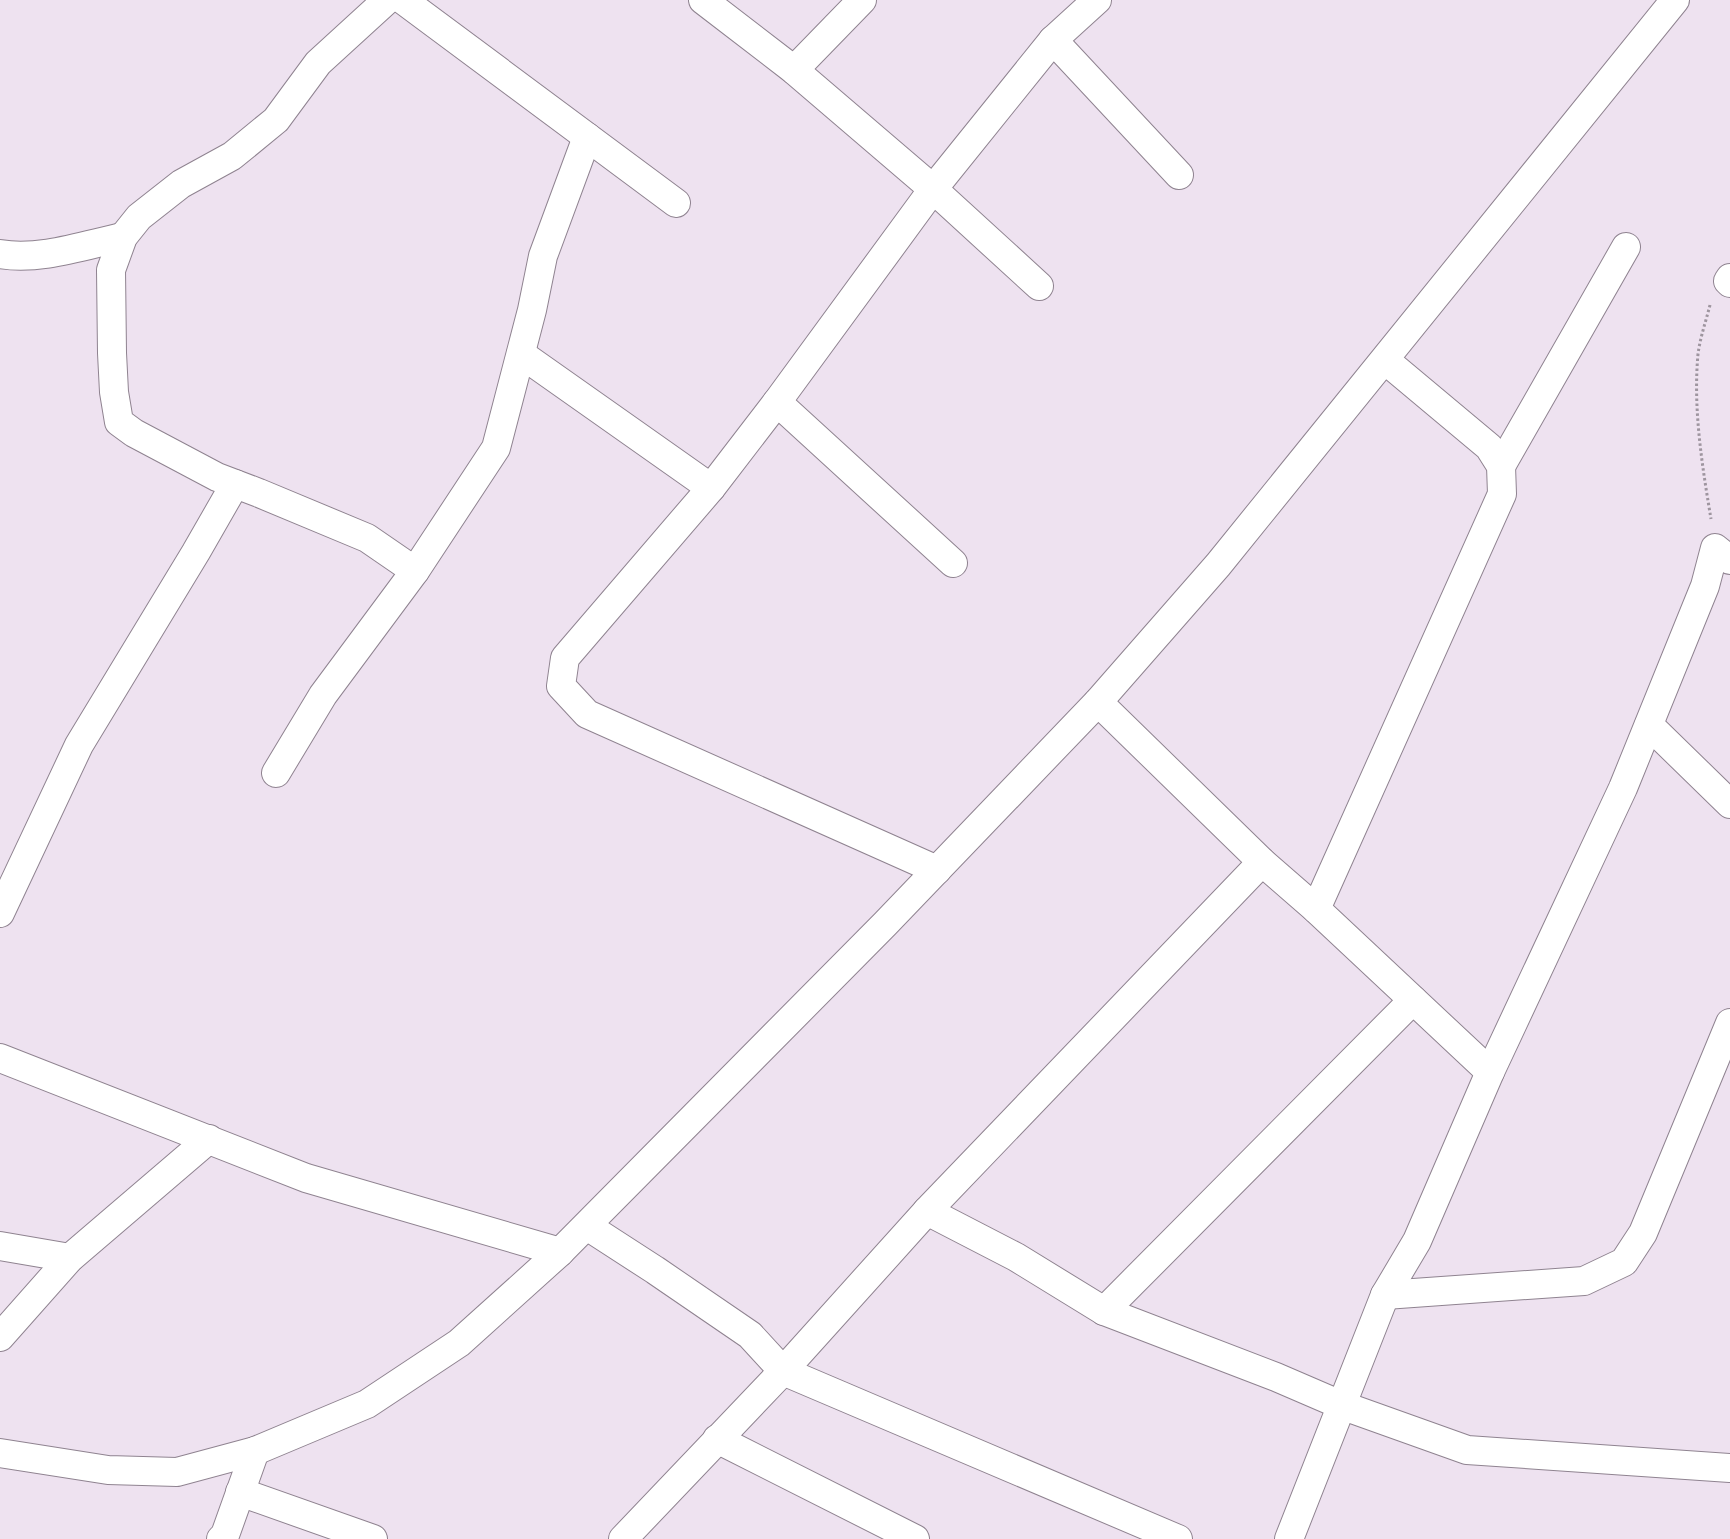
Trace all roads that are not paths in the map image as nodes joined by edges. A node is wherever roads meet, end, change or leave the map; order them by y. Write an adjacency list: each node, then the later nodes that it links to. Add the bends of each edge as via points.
1 (387, 0): 13 (street, via 318,63 276,120 232,156 180,184 139,217)
2 (403, 0): 9 (street)
3 (702, 0): 8 (street)
4 (862, 0): 8 (street)
5 (1097, 0): 7 (street)
6 (1674, 0): 18 (street)
7 (1053, 40): 10 (street); 11 (street)
8 (794, 70): 11 (street)
9 (587, 137): 12 (street); 17 (street, via 543,256)
10 (1179, 175)
11 (933, 189): 16 (street); 19 (street)
12 (676, 203)
13 (123, 237): 15 (street, via 45,254 15,257); 21 (street, via 112,270 112,353 119,422 142,438)
14 (1626, 247): 20 (street)
15 (0, 254)
16 (1039, 286)
17 (520, 354): 22 (street); 25 (street, via 496,448)
18 (1385, 360): 20 (street, via 1489,447); 26 (street, via 1218,565)
19 (777, 402): 22 (street); 24 (street)
20 (1501, 466): 32 (street, via 1502,494)
21 (235, 484): 25 (street, via 367,538); 33 (street, via 79,745)
22 (711, 488): 31 (street, via 565,658 561,686 587,714)
23 (1722, 554): 27 (street, via 1705,586)
24 (953, 563)
25 (415, 571): 28 (street, via 323,695)
26 (1098, 702): 30 (street); 31 (street)
27 (1649, 724): 29 (street); 37 (street)
28 (276, 773)
29 (1730, 804)
30 (1262, 862): 32 (street); 39 (street)
31 (937, 870): 40 (street)
32 (1316, 909): 34 (street)
33 (0, 913)
34 (1413, 1000): 37 (street); 45 (street)
35 (1730, 1023): 44 (street, via 1642,1233 1624,1262 1584,1281)
36 (0, 1058): 38 (street)
37 (1490, 1072): 44 (street, via 1417,1241)
38 (209, 1139): 42 (street, via 306,1178); 43 (street)
39 (927, 1211): 45 (street, via 1016,1257); 47 (street)
40 (586, 1226): 42 (street); 47 (street, via 750,1335)
41 (0, 1246): 43 (street)
42 (560, 1252): 50 (street, via 459,1343 367,1404)
43 (70, 1258): 46 (street)
44 (1385, 1295): 48 (street)
45 (1104, 1311): 48 (street)
46 (0, 1337)
47 (784, 1370): 49 (street); 58 (street)
48 (1341, 1405): 52 (street, via 1467,1450); 59 (street)
49 (717, 1439): 56 (street); 57 (street)
50 (255, 1451): 51 (street, via 177,1472 108,1470); 53 (street)
51 (0, 1453)
52 (1730, 1468)
53 (240, 1492): 54 (street); 55 (street)
54 (221, 1539)
55 (373, 1539)
56 (623, 1539)
57 (915, 1539)
58 (1178, 1539)
59 (1289, 1539)

